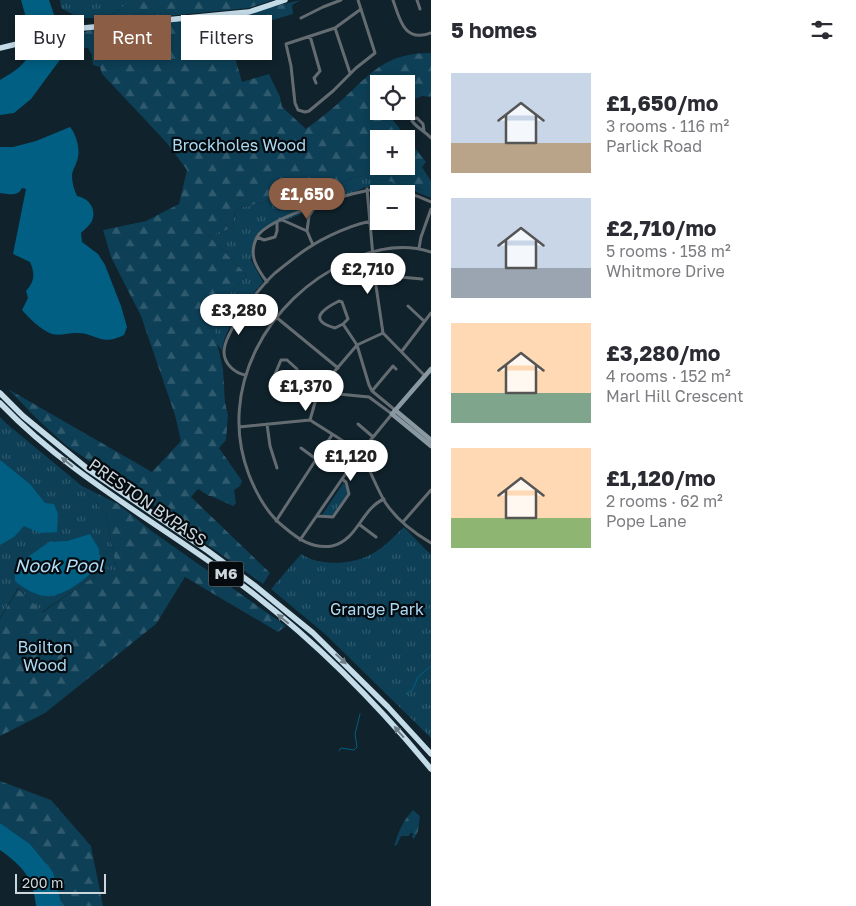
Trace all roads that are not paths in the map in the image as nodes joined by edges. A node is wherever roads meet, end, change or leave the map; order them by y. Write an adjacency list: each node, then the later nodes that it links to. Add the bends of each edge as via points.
1 (285, 0): 12 (highway, via 249,12 70,30)
2 (341, 0): 8 (street)
3 (358, 0): 6 (street)
4 (392, 0): 10 (street, via 407,31 416,35)
5 (417, 0): 7 (street)
6 (362, 10): 9 (street); 13 (street, via 375,52)
7 (420, 10)
8 (301, 18)
9 (335, 28): 11 (street); 13 (street)
10 (431, 33)
11 (310, 36): 13 (street, via 285,45 298,110 309,111); 14 (street, via 320,71)
12 (0, 48)
13 (350, 74)
14 (314, 80)
15 (424, 131): 16 (street)
16 (431, 138)
17 (367, 189): 18 (street, via 399,190); 19 (street); 22 (street)
18 (431, 202)
19 (316, 206): 21 (street); 24 (street, via 309,216)
20 (431, 209): 27 (street)
21 (279, 220): 24 (street); 25 (street); 25 (street, via 275,237 264,240)
22 (370, 221): 26 (street)
23 (371, 230): 28 (street)
24 (307, 231): 26 (street)
25 (257, 237): 32 (street, via 254,260)
26 (313, 245): 32 (street)
27 (419, 248): 28 (street); 29 (street)
28 (373, 251): 30 (street); 36 (street, via 320,275)
29 (431, 252)
30 (375, 279): 31 (street, via 400,276); 39 (street)
31 (422, 279)
32 (267, 282): 33 (street)
33 (254, 298): 36 (street); 45 (street, via 230,333 224,352 228,364)
34 (408, 306): 37 (street)
35 (431, 313): 37 (street)
36 (275, 318): 42 (street); 45 (street, via 253,353)
37 (424, 321): 41 (street)
38 (344, 324): 38 (street, via 331,327 320,318 321,312 342,302 348,316); 40 (street)
39 (383, 333): 40 (street); 41 (street)
40 (358, 345): 42 (street); 47 (street)
41 (402, 351): 44 (street)
42 (338, 368): 48 (street)
43 (396, 369): 47 (street, via 393,366)
44 (429, 373): 51 (street)
45 (245, 375): 55 (street, via 238,412)
46 (296, 381): 46 (street, via 297,369 287,360 281,360 270,386 274,390 288,390); 48 (street)
47 (372, 391): 51 (street)
48 (318, 392): 51 (street, via 369,397); 52 (street)
49 (0, 393): 74 (highway, PRESTON BYPASS / M6, one-way to 74, via 89,470 208,551 313,633)
50 (0, 403): 75 (highway, PRESTON BYPASS / M6, one-way to 50, via 309,642 221,570 67,462)
51 (393, 412): 57 (street); 58 (street); 59 (street)
52 (310, 420): 53 (street); 56 (street)
53 (267, 424): 55 (street); 63 (street)
54 (358, 424): 57 (street)
55 (239, 427): 68 (street, via 243,457 250,477)
56 (332, 435): 61 (street); 62 (street)
57 (372, 436): 61 (street)
58 (431, 440)
59 (431, 446)
60 (301, 448): 62 (street)
61 (360, 453): 64 (street); 66 (street)
62 (316, 459): 68 (street)
63 (277, 468)
64 (342, 479): 67 (street); 67 (street, via 349,494 333,517)
65 (431, 490): 69 (street)
66 (384, 499): 69 (street); 70 (street, via 372,506)
67 (318, 516): 72 (street)
68 (276, 521): 72 (street)
69 (404, 522): 73 (street)
70 (360, 524): 71 (street); 72 (street, via 346,539 334,545 314,546)
71 (376, 537)
72 (300, 540)
73 (430, 541)
74 (431, 754)
75 (431, 769)

